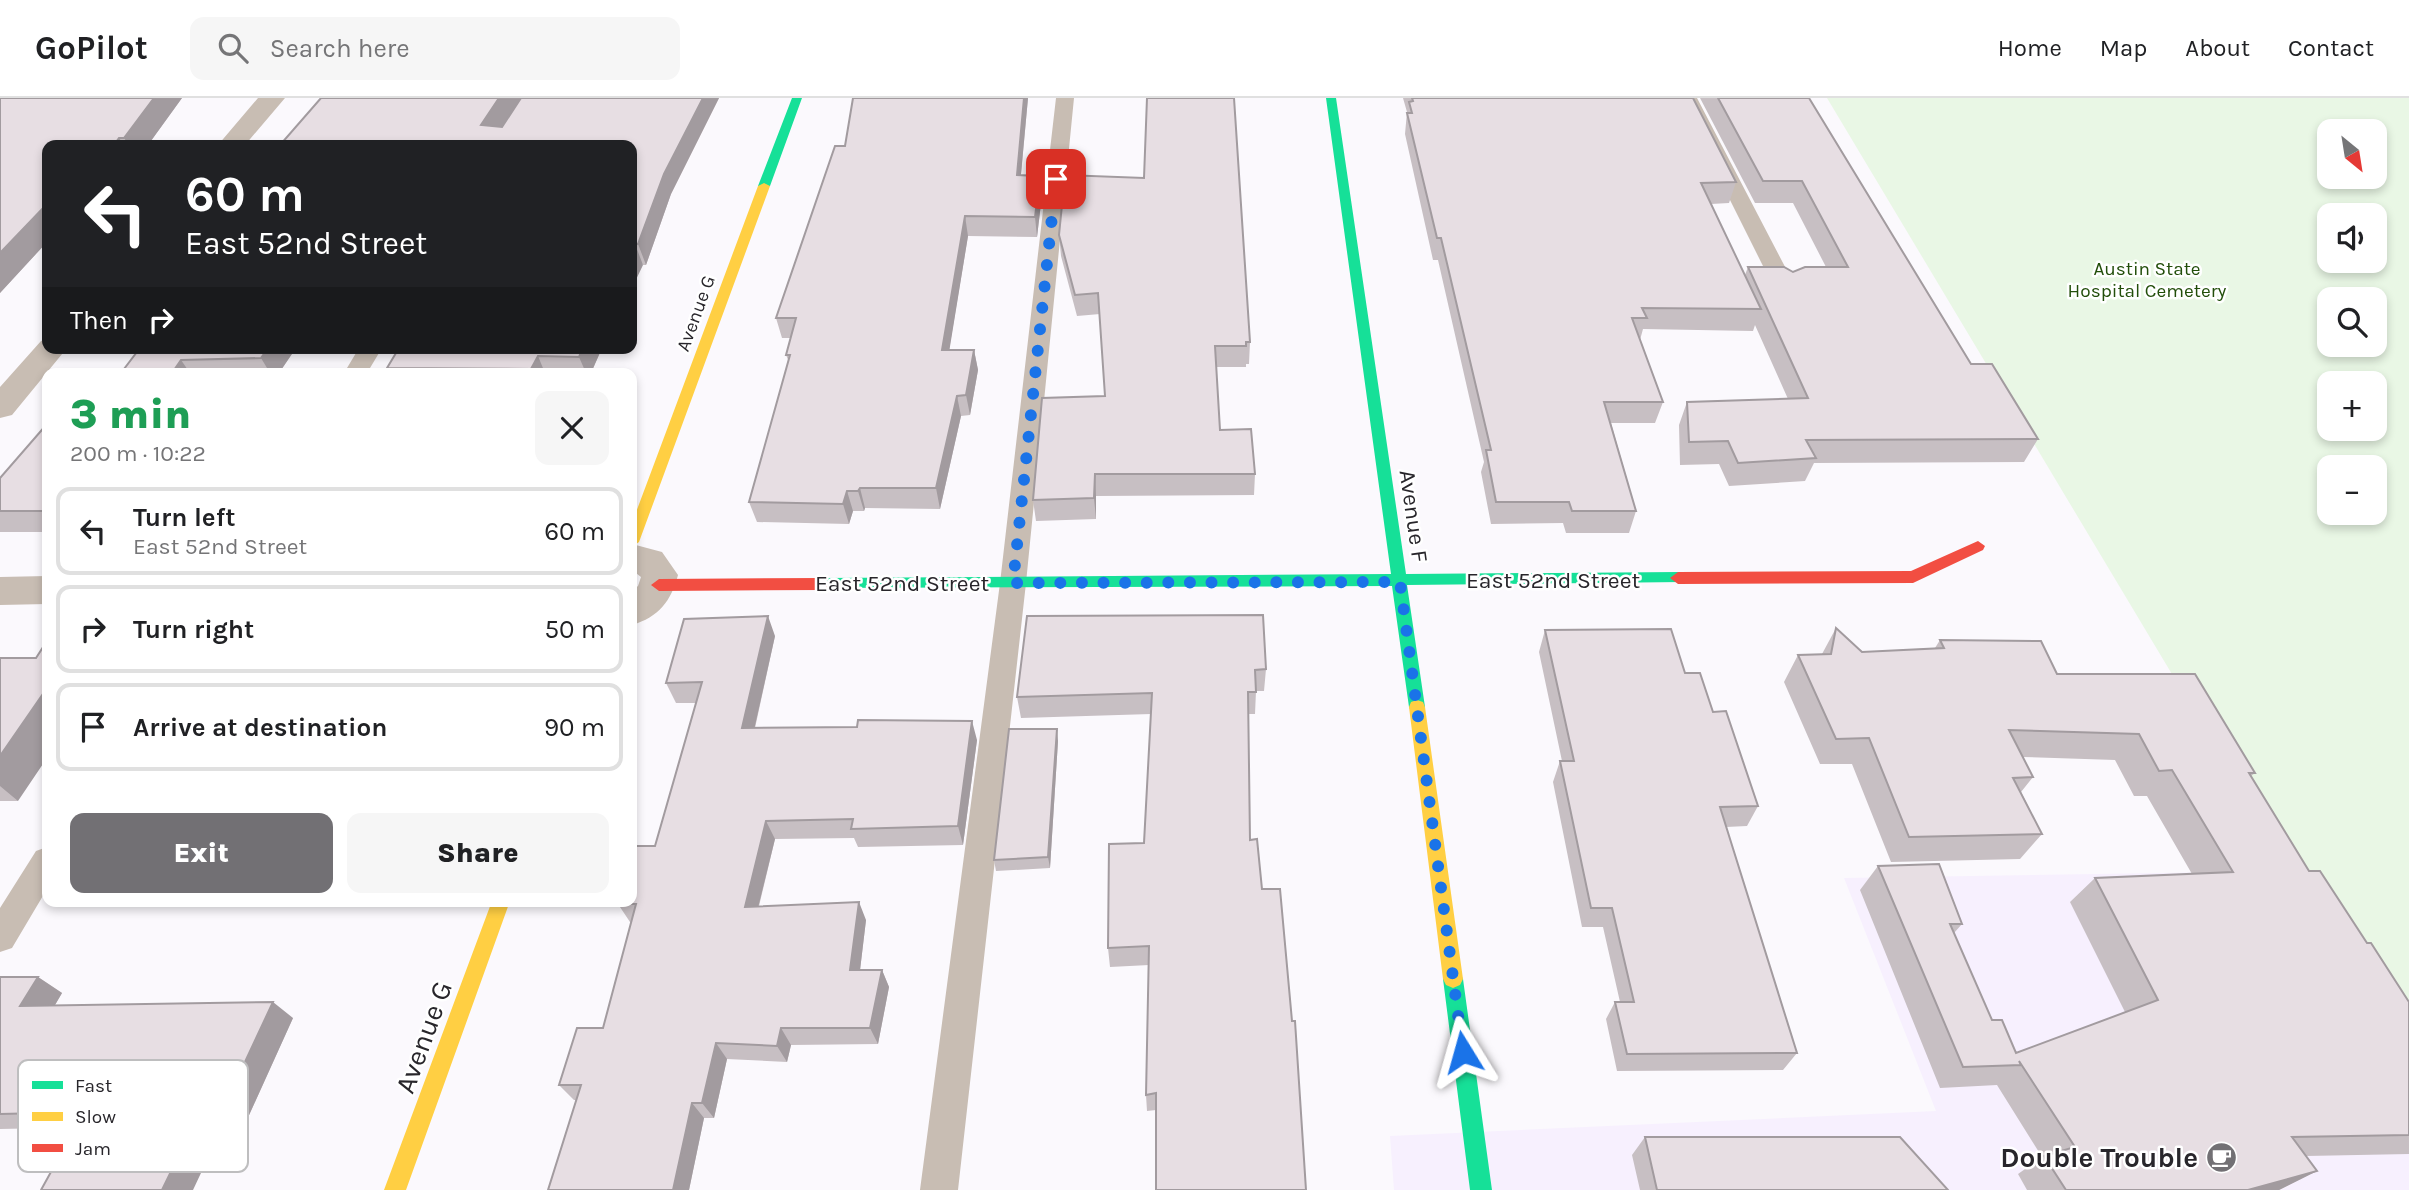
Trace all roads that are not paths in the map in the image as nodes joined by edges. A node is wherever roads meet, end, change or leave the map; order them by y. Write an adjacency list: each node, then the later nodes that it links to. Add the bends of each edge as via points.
1 (272, 98): 6 (street)
2 (797, 98): 10 (street, Avenue G)
3 (1065, 98): 14 (lane)
4 (1331, 98): 13 (street, Avenue F)
5 (1688, 98): 7 (lane)
6 (235, 140)
7 (1784, 286)
8 (47, 354): 9 (street)
9 (0, 407)
10 (637, 529)
11 (1978, 546): 13 (street, East 52nd Street, via 1913,577)
12 (637, 558): 15 (street, via 656,568)
13 (1400, 582): 14 (street, East 52nd Street); 24 (street, Avenue F)
14 (1013, 583): 15 (street, East 52nd Street); 23 (lane)
15 (659, 585): 18 (street)
16 (42, 590): 17 (street)
17 (0, 591)
18 (637, 608)
19 (42, 869): 21 (lane)
20 (498, 907): 22 (street, Avenue G)
21 (0, 937)
22 (395, 1190)
23 (939, 1190)
24 (1481, 1190)

